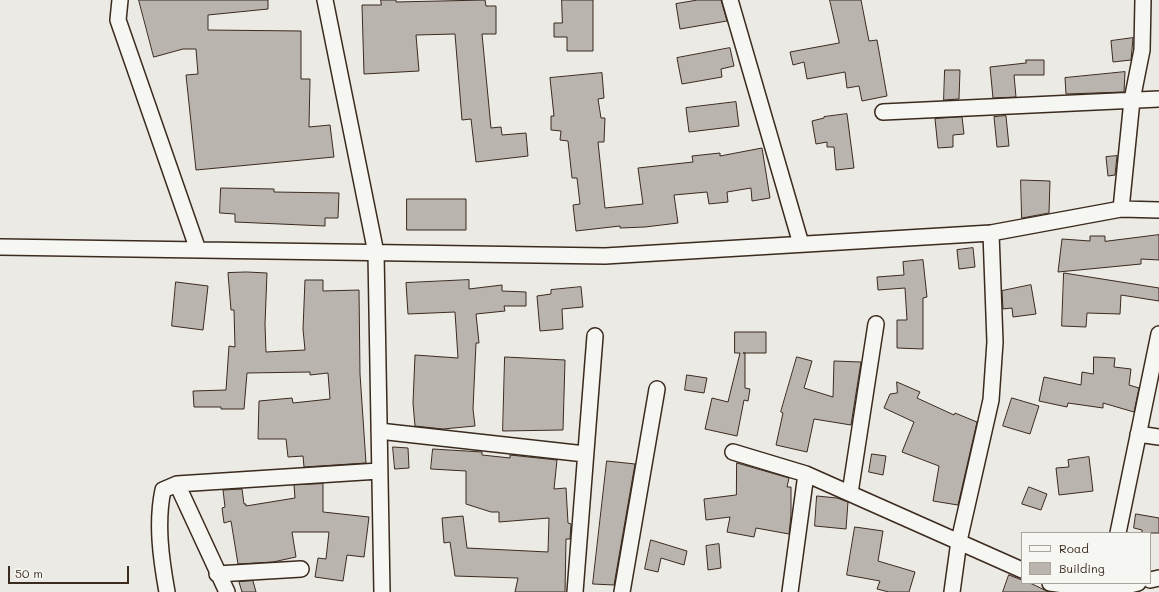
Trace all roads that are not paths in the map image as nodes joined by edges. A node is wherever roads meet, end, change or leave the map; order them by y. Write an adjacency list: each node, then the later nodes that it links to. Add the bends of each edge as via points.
1 (120, 0): 13 (street, via 118,20)
2 (325, 0): 14 (street)
3 (730, 0): 11 (street)
4 (1143, 0): 6 (street, via 1142,50)
5 (1159, 99): 6 (street)
6 (1132, 100): 7 (street); 8 (street)
7 (883, 112)
8 (1121, 209): 9 (street); 10 (street)
9 (1159, 210)
10 (992, 233): 11 (street); 29 (street, via 994,342 991,400)
11 (801, 244): 14 (street, via 606,256)
12 (0, 247): 13 (street)
13 (198, 250): 14 (street)
14 (376, 253): 19 (street)
15 (876, 324): 27 (street)
16 (1159, 334): 20 (street)
17 (595, 336): 23 (street)
18 (657, 389): 40 (street)
19 (379, 431): 23 (street); 24 (street)
20 (1138, 434): 21 (street); 28 (street)
21 (1159, 437)
22 (733, 452): 25 (street)
23 (585, 454): 39 (street)
24 (379, 471): 26 (street); 38 (street)
25 (806, 474): 27 (street); 41 (street)
26 (178, 484): 32 (street); 36 (street, via 163,490 159,508 162,566)
27 (850, 494): 29 (street)
28 (1118, 532)
29 (959, 541): 31 (street); 42 (street)
30 (301, 569): 32 (street)
31 (1021, 570)
32 (217, 574): 37 (street)
33 (1060, 584): 35 (street)
34 (1133, 584): 35 (street)
35 (1107, 589)
36 (167, 592)
37 (226, 592)
38 (382, 592)
39 (575, 592)
40 (622, 592)
41 (790, 592)
42 (952, 592)

